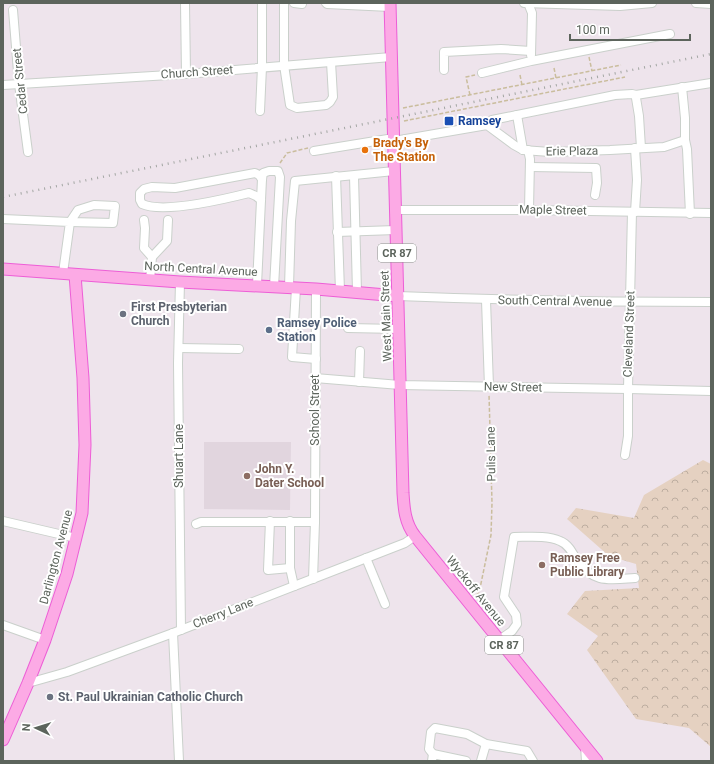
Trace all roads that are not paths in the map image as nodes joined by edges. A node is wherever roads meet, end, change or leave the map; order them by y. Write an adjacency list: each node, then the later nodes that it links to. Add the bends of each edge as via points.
1 (185, 3): 23 (street)
2 (262, 3): 20 (street)
3 (284, 3): 19 (street)
4 (294, 3): 10 (street)
5 (326, 3): 12 (street)
6 (524, 3): 7 (street)
7 (528, 3): 8 (street, via 620,6); 15 (street, via 532,13)
8 (652, 3)
9 (696, 3): 11 (street)
10 (302, 4)
11 (711, 4)
12 (390, 5): 16 (main road, CR 87)
13 (13, 10): 25 (street, Cedar Street)
14 (670, 34): 17 (street)
15 (531, 51): 17 (street); 21 (street, via 501,49 444,52)
16 (391, 57): 18 (street, Church Street); 32 (main road, West Main Street / CR 87)
17 (531, 61): 22 (street)
18 (331, 62): 19 (street, Church Street); 19 (street, via 333,97 330,102 326,105 297,108 290,105)
19 (284, 65): 20 (street, Church Street)
20 (262, 67): 23 (street, Church Street); 29 (street)
21 (444, 70)
22 (482, 73)
23 (186, 74): 25 (street, Church Street)
24 (711, 83): 27 (street)
25 (19, 84): 26 (street, Church Street); 37 (street, Cedar Street)
26 (3, 85)
27 (682, 87): 28 (street); 33 (street)
28 (636, 95): 30 (street, via 615,95); 34 (street, Cleveland Street, via 639,116)
29 (260, 111)
30 (517, 115): 31 (street, via 492,120); 35 (street)
31 (487, 125): 32 (street); 35 (street, Erie Plaza, via 514,145)
32 (394, 139): 36 (street); 39 (main road, West Main Street / CR 87)
33 (685, 140): 34 (street, Erie Plaza, via 664,146); 48 (street)
34 (638, 148): 35 (street, Erie Plaza, via 550,152); 47 (street, Cleveland Street)
35 (526, 150): 38 (street)
36 (314, 151)
37 (28, 152)
38 (530, 167): 43 (street, via 596,168); 46 (street)
39 (394, 171): 41 (street); 45 (main road, West Main Street / CR 87)
40 (336, 176): 41 (street); 56 (street); 65 (street, via 295,181 291,221)
41 (354, 176): 55 (street)
42 (262, 179): 44 (street); 44 (street, via 255,174 174,188 152,187 140,192 142,204 157,207 189,205 249,193); 64 (street, via 263,173 269,171 278,171 280,177)
43 (596, 195)
44 (261, 200): 63 (street)
45 (396, 210): 46 (street, Maple Street); 54 (main road, West Main Street / CR 87)
46 (529, 210): 47 (street, Maple Street)
47 (634, 212): 48 (street, Maple Street); 71 (street, Cleveland Street)
48 (690, 214): 49 (street, Maple Street)
49 (711, 214)
50 (3, 219): 53 (street)
51 (144, 220): 57 (street, via 144,248)
52 (168, 220): 57 (street, via 167,241)
53 (70, 222): 53 (street, via 78,210 94,205 115,206 113,223); 59 (street)
54 (396, 230): 55 (street); 69 (main road, West Main Street / CR 87)
55 (355, 231): 56 (street); 68 (street)
56 (338, 232): 67 (street)
57 (152, 257): 61 (street)
58 (3, 269): 59 (main road, North Central Avenue)
59 (63, 273): 60 (main road, North Central Avenue)
60 (75, 275): 61 (main road, North Central Avenue); 92 (main road, Darlington Avenue, via 85,445 82,513)
61 (150, 280): 62 (main road, North Central Avenue)
62 (180, 282): 63 (main road, North Central Avenue); 75 (street, Shuart Lane)
63 (257, 286): 64 (main road, North Central Avenue)
64 (274, 286): 65 (main road, North Central Avenue)
65 (292, 288): 66 (main road, North Central Avenue); 78 (street, via 292,356)
66 (316, 289): 67 (main road, North Central Avenue); 78 (street, School Street)
67 (340, 291): 68 (main road, North Central Avenue)
68 (357, 292): 69 (main road, North Central Avenue)
69 (398, 296): 70 (street, South Central Avenue); 74 (main road, West Main Street / CR 87)
70 (486, 300): 71 (street, South Central Avenue); 82 (street)
71 (630, 302): 72 (street, South Central Avenue); 83 (street, Cleveland Street)
72 (711, 302)
73 (348, 328): 74 (street)
74 (399, 329): 81 (main road, West Main Street / CR 87)
75 (179, 348): 76 (street); 100 (street, Shuart Lane)
76 (239, 349)
77 (360, 351): 80 (street)
78 (316, 359): 79 (street, School Street)
79 (315, 378): 80 (street, New Street); 89 (street, School Street)
80 (359, 382): 81 (street, New Street)
81 (400, 385): 82 (street, New Street); 91 (main road, West Main Street / CR 87, via 404,508 406,520)
82 (489, 387): 83 (street, New Street)
83 (628, 388): 84 (street, New Street); 85 (street, Cleveland Street, via 628,436)
84 (711, 391)
85 (625, 455)
86 (3, 521): 92 (street)
87 (270, 521): 88 (street); 90 (street); 94 (street, via 268,570)
88 (290, 521): 89 (street); 94 (street)
89 (315, 522): 96 (street, School Street)
90 (196, 524)
91 (413, 533): 93 (street, Cherry Lane, via 405,542); 102 (main road, Wyckoff Avenue / CR 87)
92 (76, 538): 101 (main road, Darlington Avenue)
93 (366, 558): 96 (street, Cherry Lane); 98 (street)
94 (290, 568): 97 (street)
95 (635, 578): 102 (street, via 605,580 595,577 582,566 567,546 559,541 514,536 504,597 516,616 517,624)
96 (313, 579): 97 (street, Cherry Lane)
97 (294, 586): 100 (street, Cherry Lane)
98 (385, 604)
99 (3, 625): 101 (street)
100 (177, 631): 103 (street, Cherry Lane, via 66,672); 108 (street, Shuart Lane)
101 (45, 640): 103 (main road, Darlington Avenue)
102 (499, 640): 106 (main road, Wyckoff Avenue / CR 87)
103 (28, 683): 104 (main road, Darlington Avenue)
104 (3, 740)
105 (486, 744): 107 (street, via 467,734 435,728 431,732 429,749); 110 (street); 111 (street, via 527,751)
106 (585, 746): 112 (street); 113 (main road, Wyckoff Avenue / CR 87)
107 (432, 758): 109 (street)
108 (178, 761)
109 (466, 761)
110 (481, 761)
111 (533, 761)
112 (586, 761)
113 (597, 761)

